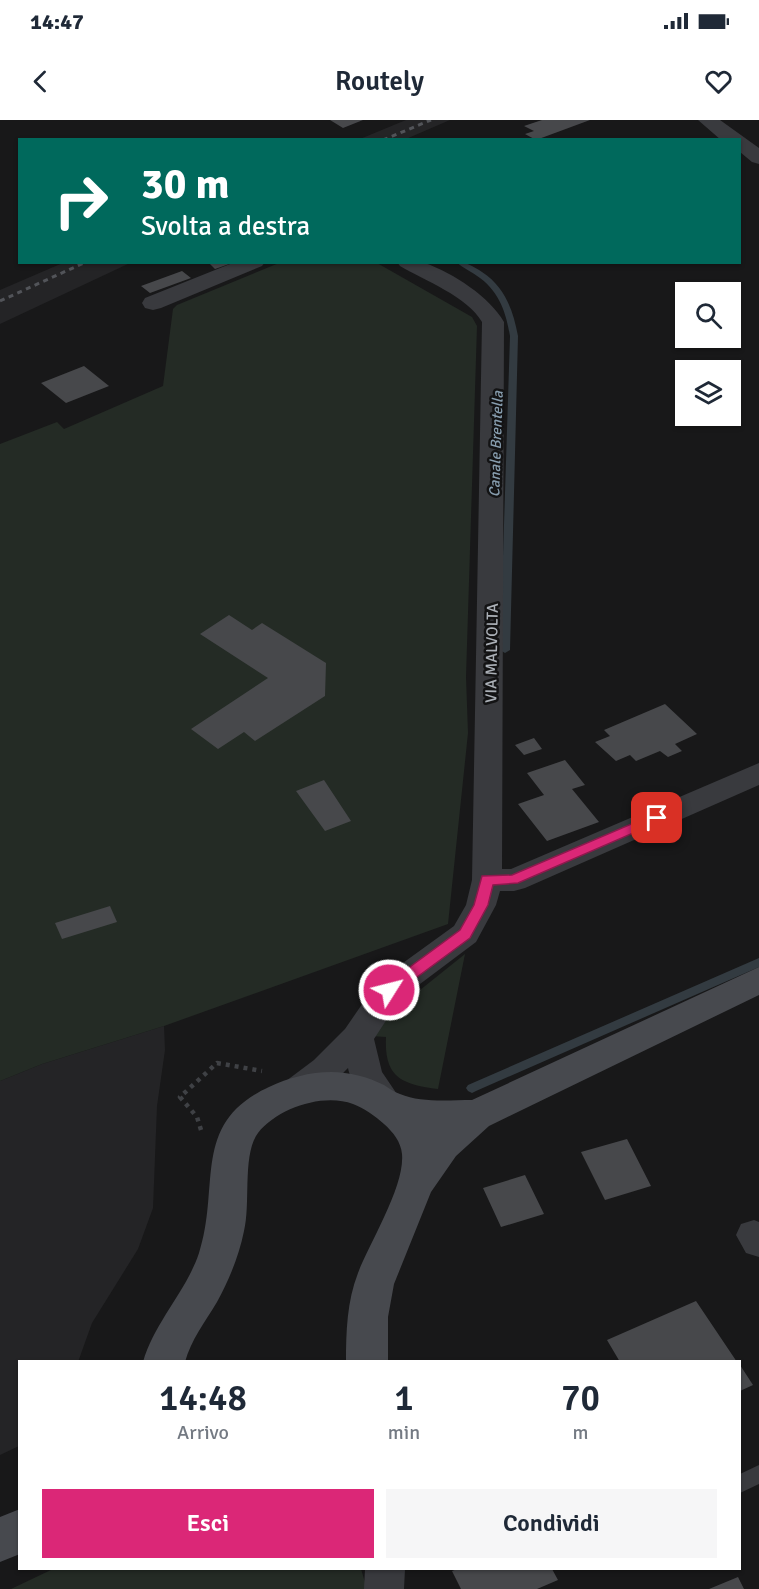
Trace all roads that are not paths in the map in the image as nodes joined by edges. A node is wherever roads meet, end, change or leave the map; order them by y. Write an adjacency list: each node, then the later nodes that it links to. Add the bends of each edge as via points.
1 (708, 120): 2 (street)
2 (731, 138)
3 (741, 144): 4 (street)
4 (759, 158)
5 (250, 264): 7 (street)
6 (410, 264): 9 (street, VIA MALVOLTA, via 481,305 493,322)
7 (153, 303)
8 (759, 773): 9 (street, via 514,880)
9 (487, 880): 11 (street, VIA MALVOLTA, via 481,905 465,934 389,990)
10 (759, 980): 14 (street)
11 (357, 1038): 12 (street, VIA MALVOLTA); 13 (street, via 366,1076)
12 (298, 1090): 13 (street, via 344,1087); 16 (street, via 249,1115 240,1127 233,1143 230,1205 220,1250 201,1292 169,1344)
13 (390, 1107): 14 (street, via 433,1115); 15 (street, via 417,1140 421,1154)
14 (476, 1115): 15 (street, via 443,1145)
15 (418, 1180): 17 (street, via 377,1275 367,1320)
16 (165, 1360)
17 (367, 1360)
18 (759, 1474): 19 (lane)
19 (741, 1483)
20 (18, 1531): 21 (street)
21 (0, 1541)
22 (385, 1570): 23 (street)
23 (384, 1589)

